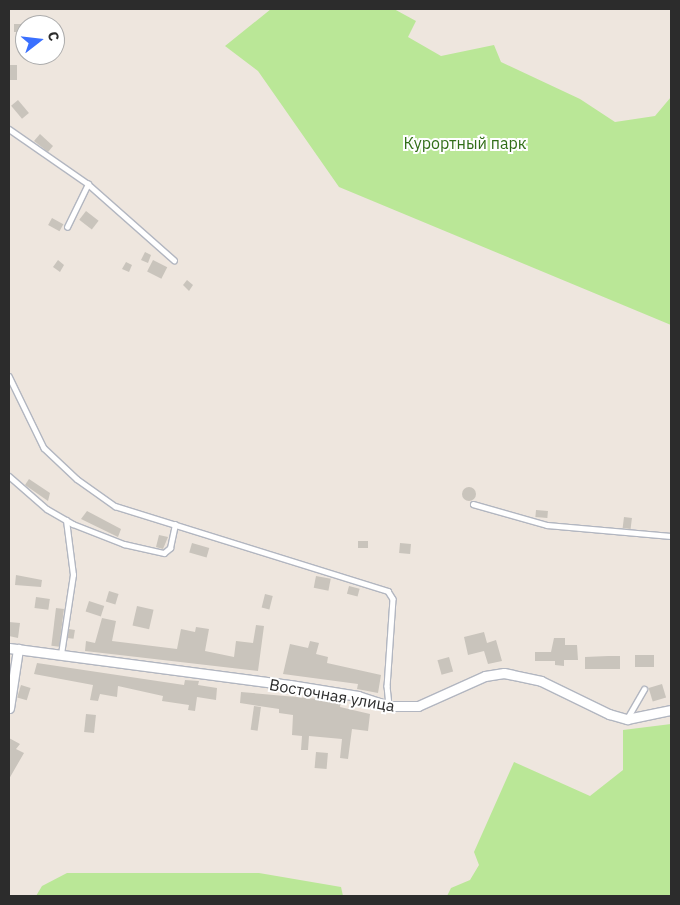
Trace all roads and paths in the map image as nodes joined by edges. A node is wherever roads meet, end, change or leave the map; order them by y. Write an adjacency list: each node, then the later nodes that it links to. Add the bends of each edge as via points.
1 (9, 129): 2 (lane)
2 (88, 184): 3 (lane); 4 (lane)
3 (67, 226)
4 (174, 260)
5 (9, 376): 9 (lane, via 44,448 77,479 115,506)
6 (9, 476): 8 (lane, via 32,499)
7 (473, 504): 10 (lane, via 547,525)
8 (66, 520): 9 (lane, via 124,544 164,552 170,548); 12 (lane, via 73,575)
9 (175, 525): 14 (lane, via 388,591 394,600 387,686)
10 (671, 536)
11 (13, 648): 12 (street, Восточная улица); 15 (street)
12 (60, 656): 14 (street, Восточная улица, via 319,690 358,696)
13 (644, 689): 17 (lane)
14 (389, 706): 17 (street, Восточная улица, via 418,706 485,676 504,673 541,680 609,714)
15 (9, 708)
16 (670, 710): 17 (street, Восточная улица)
17 (627, 719)

